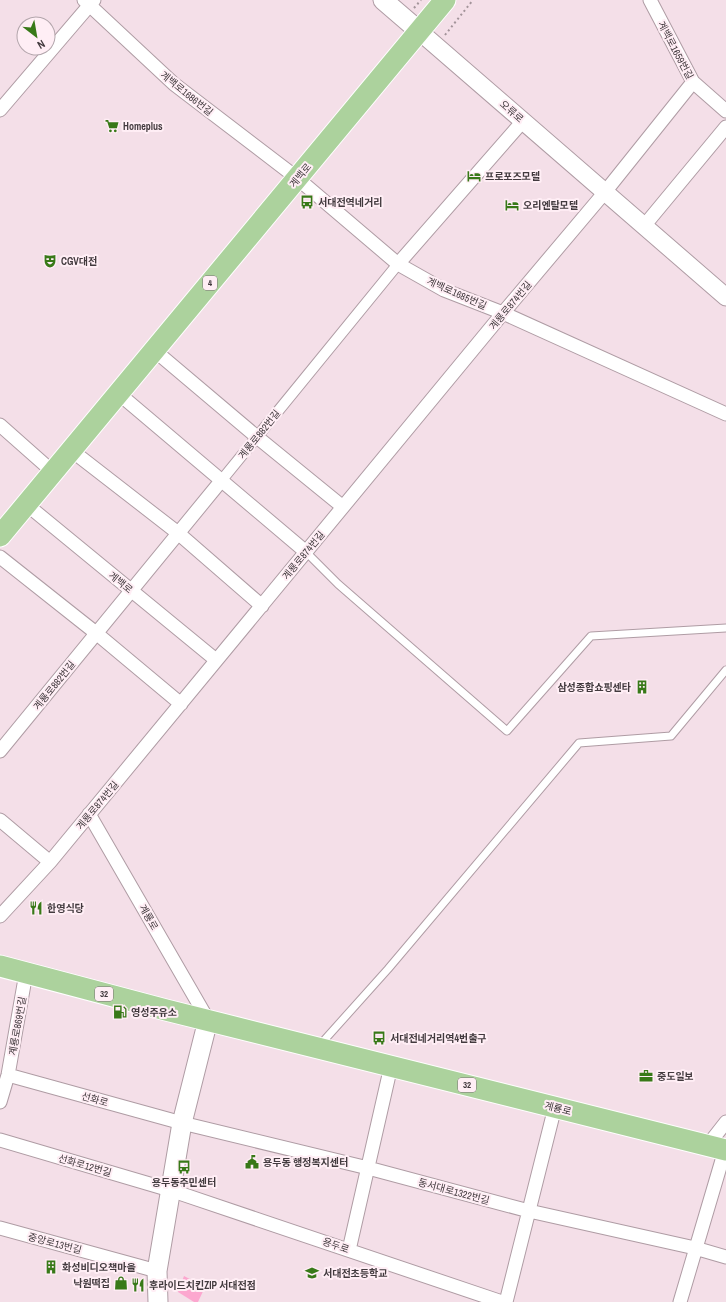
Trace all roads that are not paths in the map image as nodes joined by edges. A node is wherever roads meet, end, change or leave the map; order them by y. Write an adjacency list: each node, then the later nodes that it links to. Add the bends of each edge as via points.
1 (384, 0): 5 (main road)
2 (445, 0): 5 (main road, 계백로 / 4)
3 (650, 0): 6 (street, 계백로1659번길)
4 (89, 2): 7 (street); 11 (street, 계백로1686번길, via 174,84)
5 (419, 31): 9 (street, 오류로); 11 (main road, 계백로 / 4)
6 (693, 82): 8 (street, 계백로1659번길); 12 (street)
7 (0, 110)
8 (726, 111)
9 (523, 121): 12 (street, 오류로); 14 (street, 계룡로882번길)
10 (726, 127): 13 (street)
11 (297, 178): 14 (street, 계백로1685번길); 17 (main road, 계백로 / 4)
12 (605, 192): 13 (street, 오류로); 16 (street, 계룡로874번길)
13 (644, 226): 15 (street, 오류로)
14 (398, 264): 16 (street, 계백로1685번길, via 444,290); 21 (street, 계룡로882번길)
15 (726, 297)
16 (503, 313): 19 (street, 계백로1685번길); 26 (street, 계룡로874번길)
17 (154, 350): 18 (main road, 계백로 / 4); 21 (street)
18 (118, 394): 22 (main road, 계백로 / 4); 24 (street)
19 (726, 414)
20 (0, 425): 23 (street)
21 (257, 437): 24 (street, 계룡로882번길); 26 (street)
22 (71, 450): 23 (main road, 계백로 / 4); 27 (street)
23 (53, 472): 25 (main road, 계백로 / 4)
24 (221, 481): 27 (street, 계룡로882번길); 29 (street)
25 (26, 504): 28 (main road, 계백로 / 4); 31 (street, 계백로)
26 (343, 507): 29 (street, 계룡로874번길)
27 (178, 533): 31 (street, 계룡로882번길); 32 (street)
28 (0, 536)
29 (306, 552): 32 (street, 계룡로874번길); 33 (lane, via 338,584 507,731 591,636)
30 (0, 557): 34 (street)
31 (131, 590): 34 (street, 계룡로882번길); 35 (street, 계백로)
32 (262, 606): 35 (street, 계룡로874번길)
33 (726, 628)
34 (96, 633): 37 (street); 38 (street, 계룡로882번길)
35 (216, 660): 37 (street, 계룡로874번길)
36 (726, 670): 46 (lane, via 671,736 580,743)
37 (181, 704): 39 (street, 계룡로874번길)
38 (0, 751)
39 (89, 814): 41 (street, 계룡로874번길); 45 (street, 계룡로)
40 (0, 820): 41 (street)
41 (50, 862): 42 (street, 계룡로874번길)
42 (0, 916)
43 (0, 966): 44 (main road, 계룡로 / 32)
44 (26, 973): 45 (main road, 계룡로 / 32); 48 (street, 계룡로869번길)
45 (208, 1020): 46 (main road, 계룡로 / 32); 52 (main road)
46 (318, 1048): 47 (main road, 계룡로 / 32)
47 (391, 1066): 50 (main road, 계룡로 / 32); 55 (street)
48 (8, 1074): 49 (street, 계룡로869번길); 52 (street, 선화로)
49 (0, 1102)
50 (555, 1107): 54 (main road, 계룡로 / 32); 57 (street)
51 (726, 1122): 54 (street)
52 (182, 1123): 55 (street, 동서대로1322번길); 56 (main road)
53 (0, 1140): 56 (street, 선화로12번길)
54 (720, 1148): 59 (street)
55 (368, 1168): 57 (street, 동서대로1322번길); 60 (street)
56 (170, 1190): 60 (street, 용두로); 62 (main road)
57 (529, 1212): 59 (street, 동서대로1322번길); 65 (street)
58 (0, 1228): 62 (street, 중앙로13번길)
59 (695, 1248): 61 (street, 동서대로1322번길); 66 (street)
60 (349, 1250): 64 (street, 용두로)
61 (726, 1257)
62 (157, 1271): 63 (main road)
63 (158, 1302)
64 (502, 1302)
65 (506, 1302)
66 (680, 1302)

